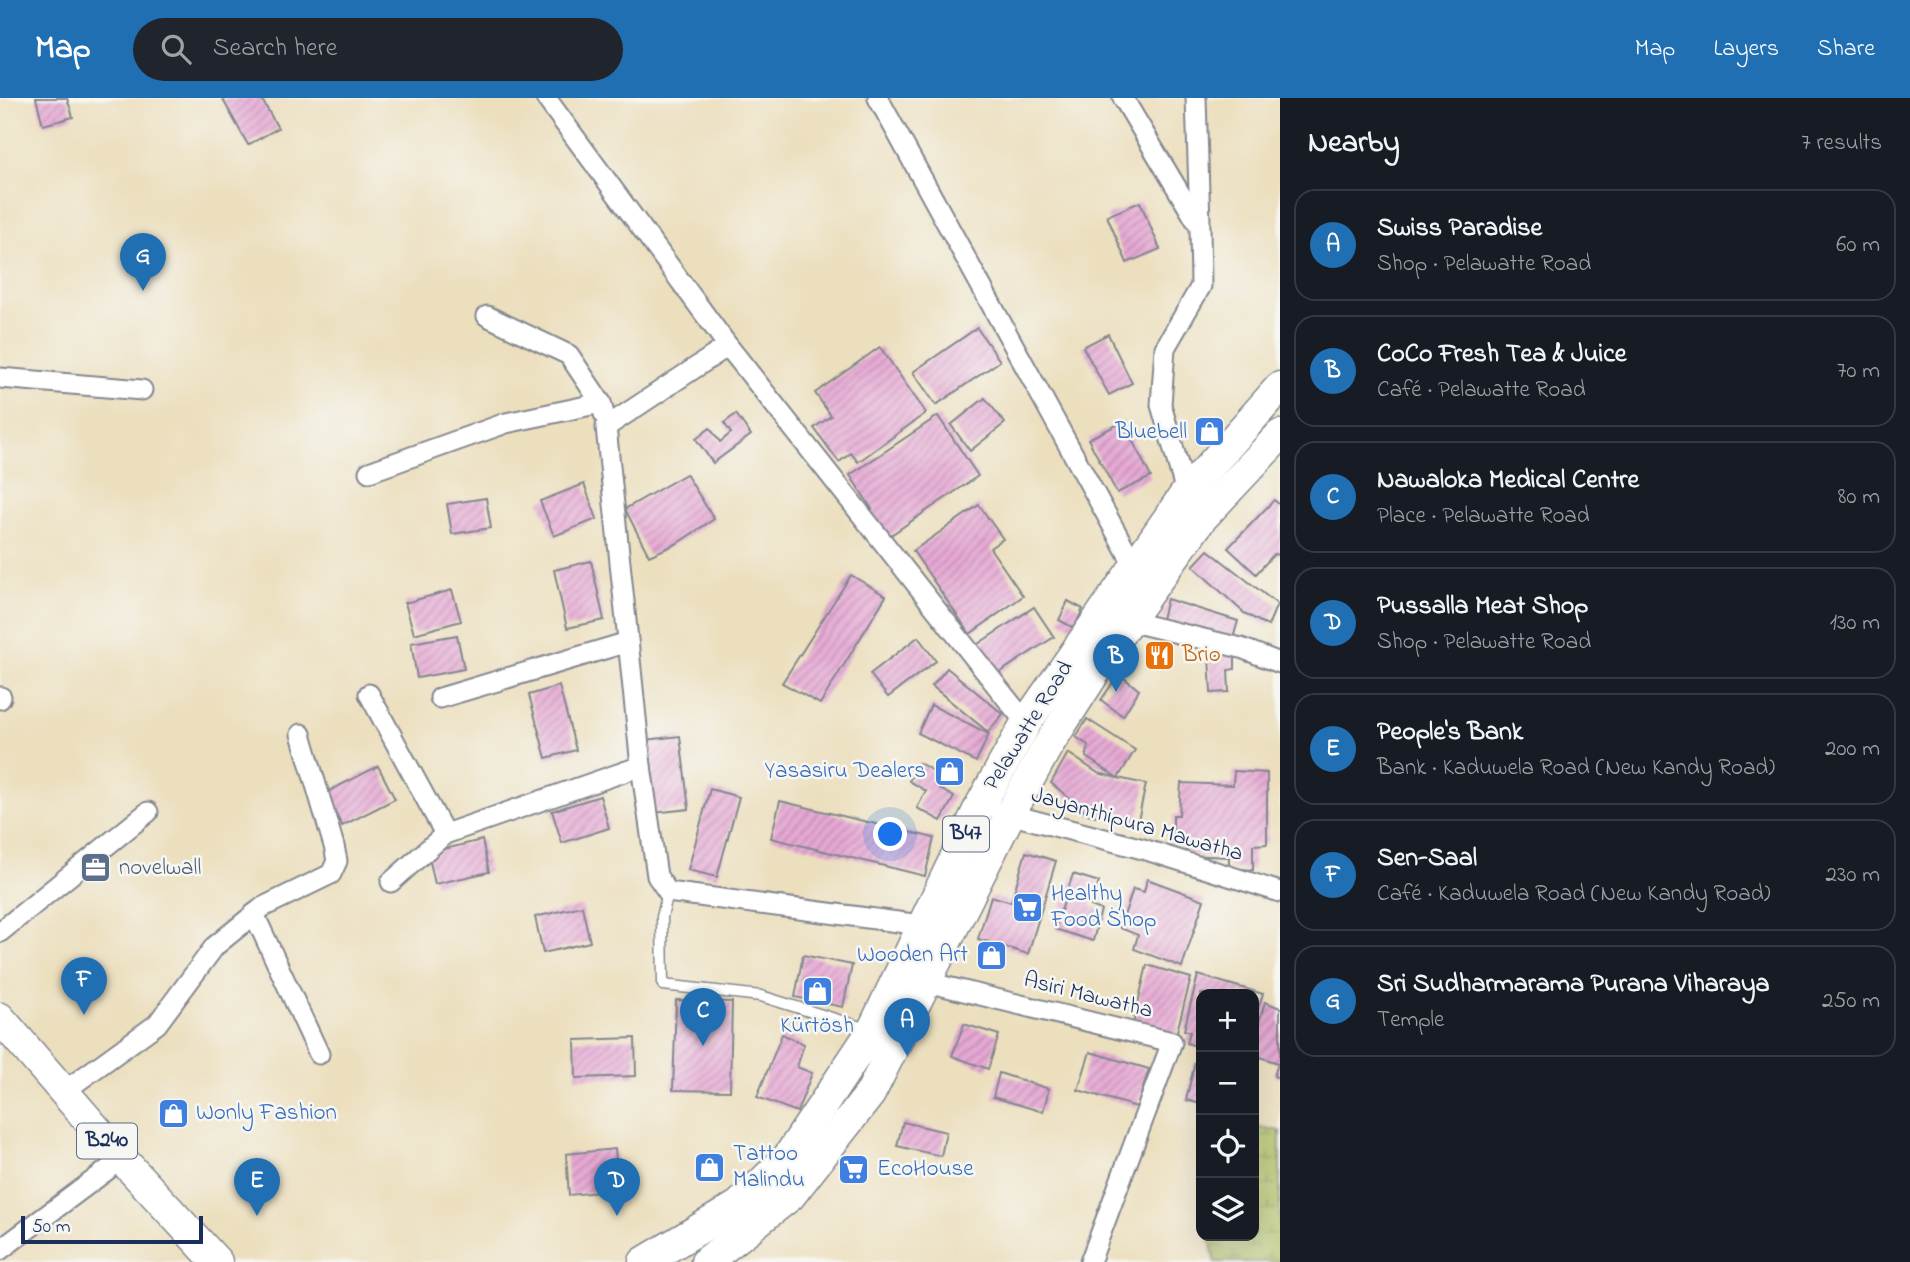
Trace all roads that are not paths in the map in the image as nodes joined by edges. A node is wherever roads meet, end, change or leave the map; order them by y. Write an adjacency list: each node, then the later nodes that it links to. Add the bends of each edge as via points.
1 (546, 98): 7 (street)
2 (878, 98): 17 (street)
3 (1123, 98): 5 (street)
4 (1196, 98): 5 (street)
5 (1200, 227): 15 (street, via 1201,286 1165,348 1161,405)
6 (488, 316): 11 (street, via 569,355)
7 (728, 346): 12 (street); 23 (street)
8 (0, 379): 10 (street)
9 (1280, 387): 15 (main road, Pelawatte Road / B47)
10 (142, 390)
11 (601, 403): 12 (street); 14 (street, via 506,423)
12 (606, 427): 19 (street)
13 (1280, 435): 16 (main road, Pelawatte Road / B47)
14 (369, 471)
15 (1185, 494): 16 (street); 17 (main road, Pelawatte Road / B47)
16 (1202, 518): 18 (main road, Pelawatte Road / B47)
17 (1134, 565): 23 (main road, Pelawatte Road / B47)
18 (1128, 621): 20 (street, via 1241,648); 28 (main road, Pelawatte Road / B47)
19 (628, 642): 22 (street); 25 (street)
20 (1280, 663)
21 (369, 694): 29 (street)
22 (440, 698)
23 (1026, 723): 26 (main road, Pelawatte Road / B47)
24 (301, 734): 33 (street, via 337,861 331,874)
25 (640, 766): 29 (street); 31 (street, via 657,876)
26 (980, 806): 28 (street, Jayanthipura Mawatha); 34 (main road, Pelawatte Road / B47)
27 (148, 812): 35 (street)
28 (1010, 814): 32 (street, Jayanthipura Mawatha); 36 (main road, Pelawatte Road / B47)
29 (445, 834): 30 (street)
30 (391, 883)
31 (668, 892): 34 (street); 38 (lane, via 662,917 663,985 761,996)
32 (1280, 892)
33 (254, 914): 39 (street); 40 (street, via 215,946 157,1024)
34 (921, 925): 38 (main road, Pelawatte Road / B47)
35 (0, 932)
36 (927, 982): 45 (main road, Pelawatte Road / B47, via 870,1094 798,1186); 46 (street, Asiri Mawatha, via 1172,1042)
37 (0, 1018): 40 (main road, B240)
38 (872, 1031): 44 (main road, Pelawatte Road / B47, via 788,1157 738,1205)
39 (319, 1054)
40 (63, 1092): 41 (main road, B240)
41 (122, 1159): 42 (street); 43 (main road, B240)
42 (0, 1250)
43 (217, 1262)
44 (644, 1262)
45 (706, 1262)
46 (1090, 1262)

